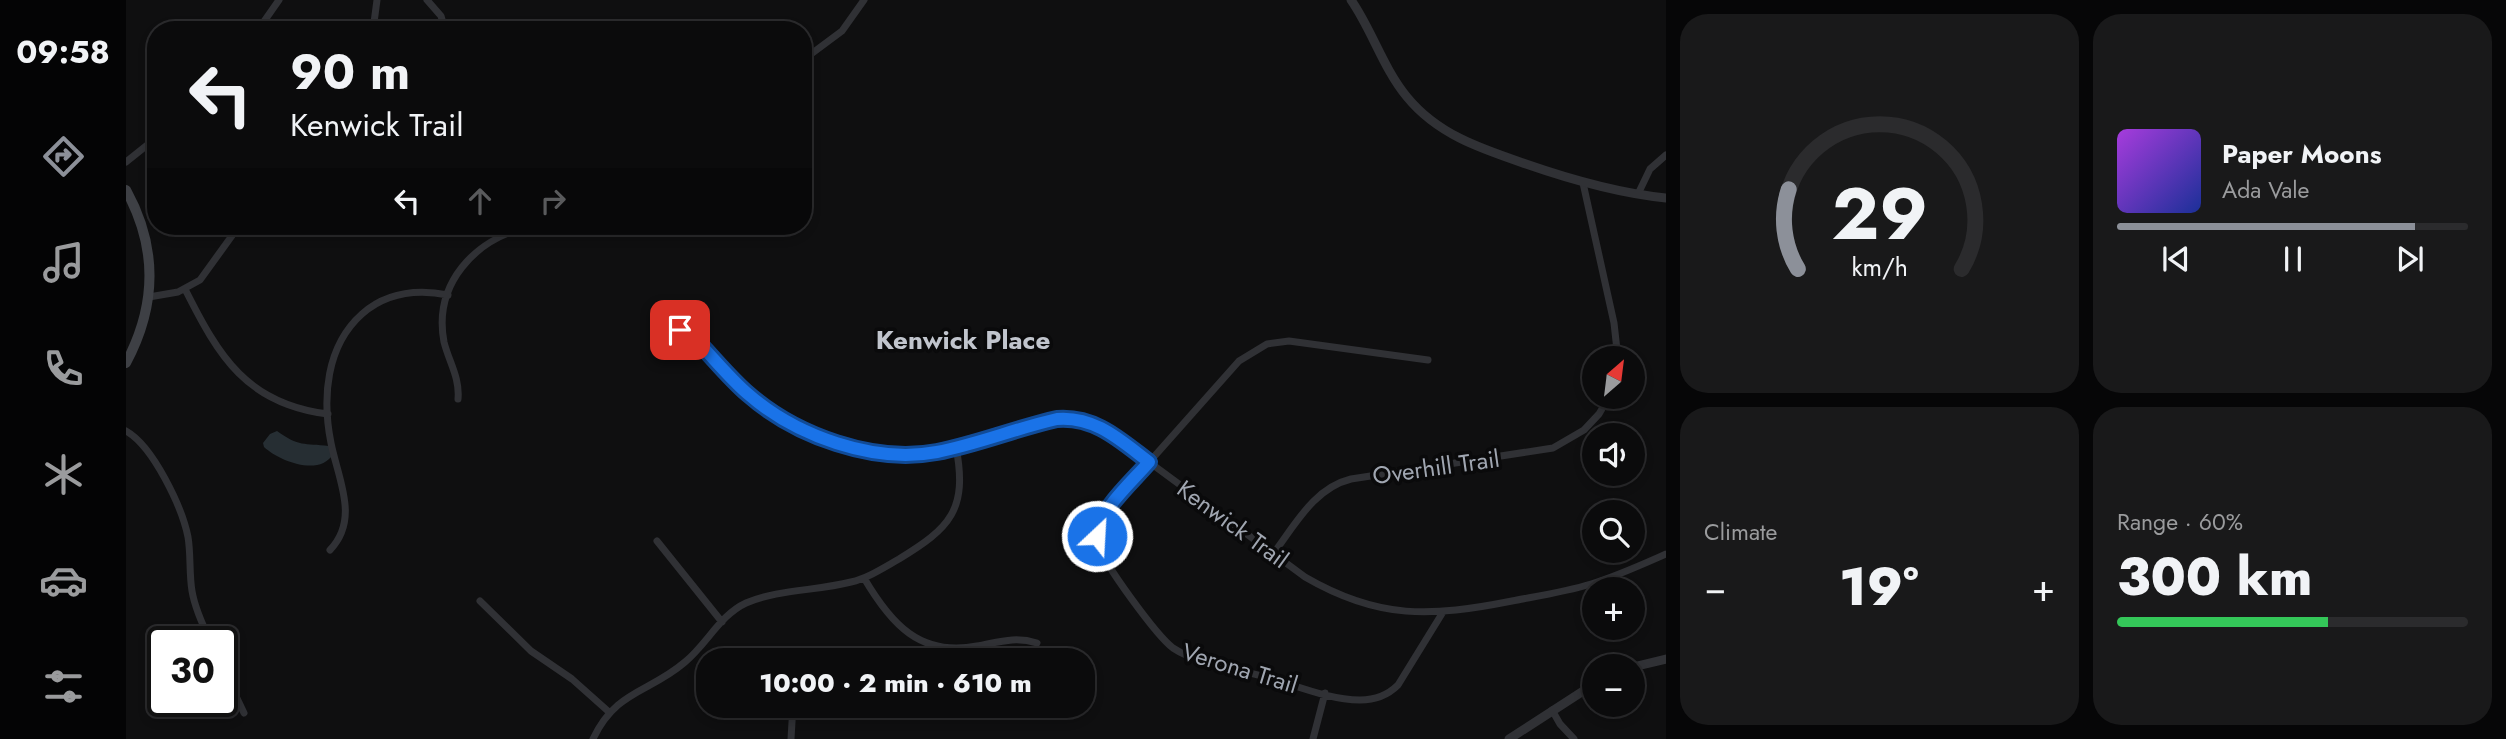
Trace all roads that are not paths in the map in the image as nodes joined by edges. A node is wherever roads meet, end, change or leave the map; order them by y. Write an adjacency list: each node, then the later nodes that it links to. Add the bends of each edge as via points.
1 (279, 0): 6 (street)
2 (377, 0): 7 (street)
3 (427, 0): 8 (street)
4 (864, 0): 9 (street, via 842,31)
5 (1351, 0): 13 (street, via 1397,83 1426,117 1479,147)
6 (264, 21)
7 (374, 21)
8 (442, 21)
9 (812, 53)
10 (147, 145): 12 (street)
11 (1666, 155): 15 (street, via 1650,169)
12 (126, 162)
13 (1583, 183): 15 (street); 23 (street)
14 (126, 190): 21 (main road, via 147,243)
15 (1638, 194): 16 (street)
16 (1666, 198)
17 (233, 235): 19 (street, via 207,274)
18 (505, 235): 20 (street, via 472,254)
19 (185, 289): 21 (street); 28 (street, via 226,359 250,386 286,406)
20 (448, 295): 26 (street, via 443,333 457,377); 28 (street, via 400,294 355,320 333,358)
21 (149, 297): 25 (main road, via 142,330)
22 (680, 330): 30 (street, Kenwick Trail, via 688,332 761,405 837,443 864,452 900,455)
23 (1617, 346)
24 (1428, 360): 31 (street, Verona Trail, via 1303,342 1267,344 1239,361)
25 (126, 363)
26 (458, 399)
27 (1601, 410): 34 (street, Overhill Trail, via 1584,430 1553,448 1335,484 1312,501)
28 (328, 414): 33 (street, via 346,507 344,528)
29 (126, 431): 40 (street, via 147,448 180,510 188,540 191,590)
30 (956, 447): 31 (street, Kenwick Trail, via 1046,421 1076,419 1107,431); 36 (street, via 960,484 944,526 928,541)
31 (1149, 462): 34 (street, Kenwick Trail); 45 (street, Verona Trail, via 1104,513 1097,536 1107,562 1147,618 1181,652)
32 (657, 541): 39 (street)
33 (330, 550)
34 (1273, 554): 38 (street, Kenwick Trail, via 1322,586 1358,601 1395,610)
35 (1666, 554): 38 (street, Kenwick Trail, via 1588,585)
36 (864, 578): 39 (street, via 754,600); 41 (street, via 905,630 929,645 956,649 1018,639)
37 (480, 601): 48 (street, via 531,651)
38 (1443, 612): 45 (street, Verona Trail, via 1392,691 1368,700)
39 (722, 622): 48 (street, via 684,663)
40 (204, 626)
41 (1037, 643)
42 (1666, 659): 43 (street)
43 (1645, 664)
44 (1582, 691): 47 (street)
45 (1325, 694): 53 (street)
46 (238, 700): 49 (street)
47 (1552, 710): 54 (street); 55 (street)
48 (609, 712): 51 (street)
49 (244, 713)
50 (792, 718): 52 (street)
51 (593, 739)
52 (791, 739)
53 (1313, 739)
54 (1509, 739)
55 (1574, 739)

